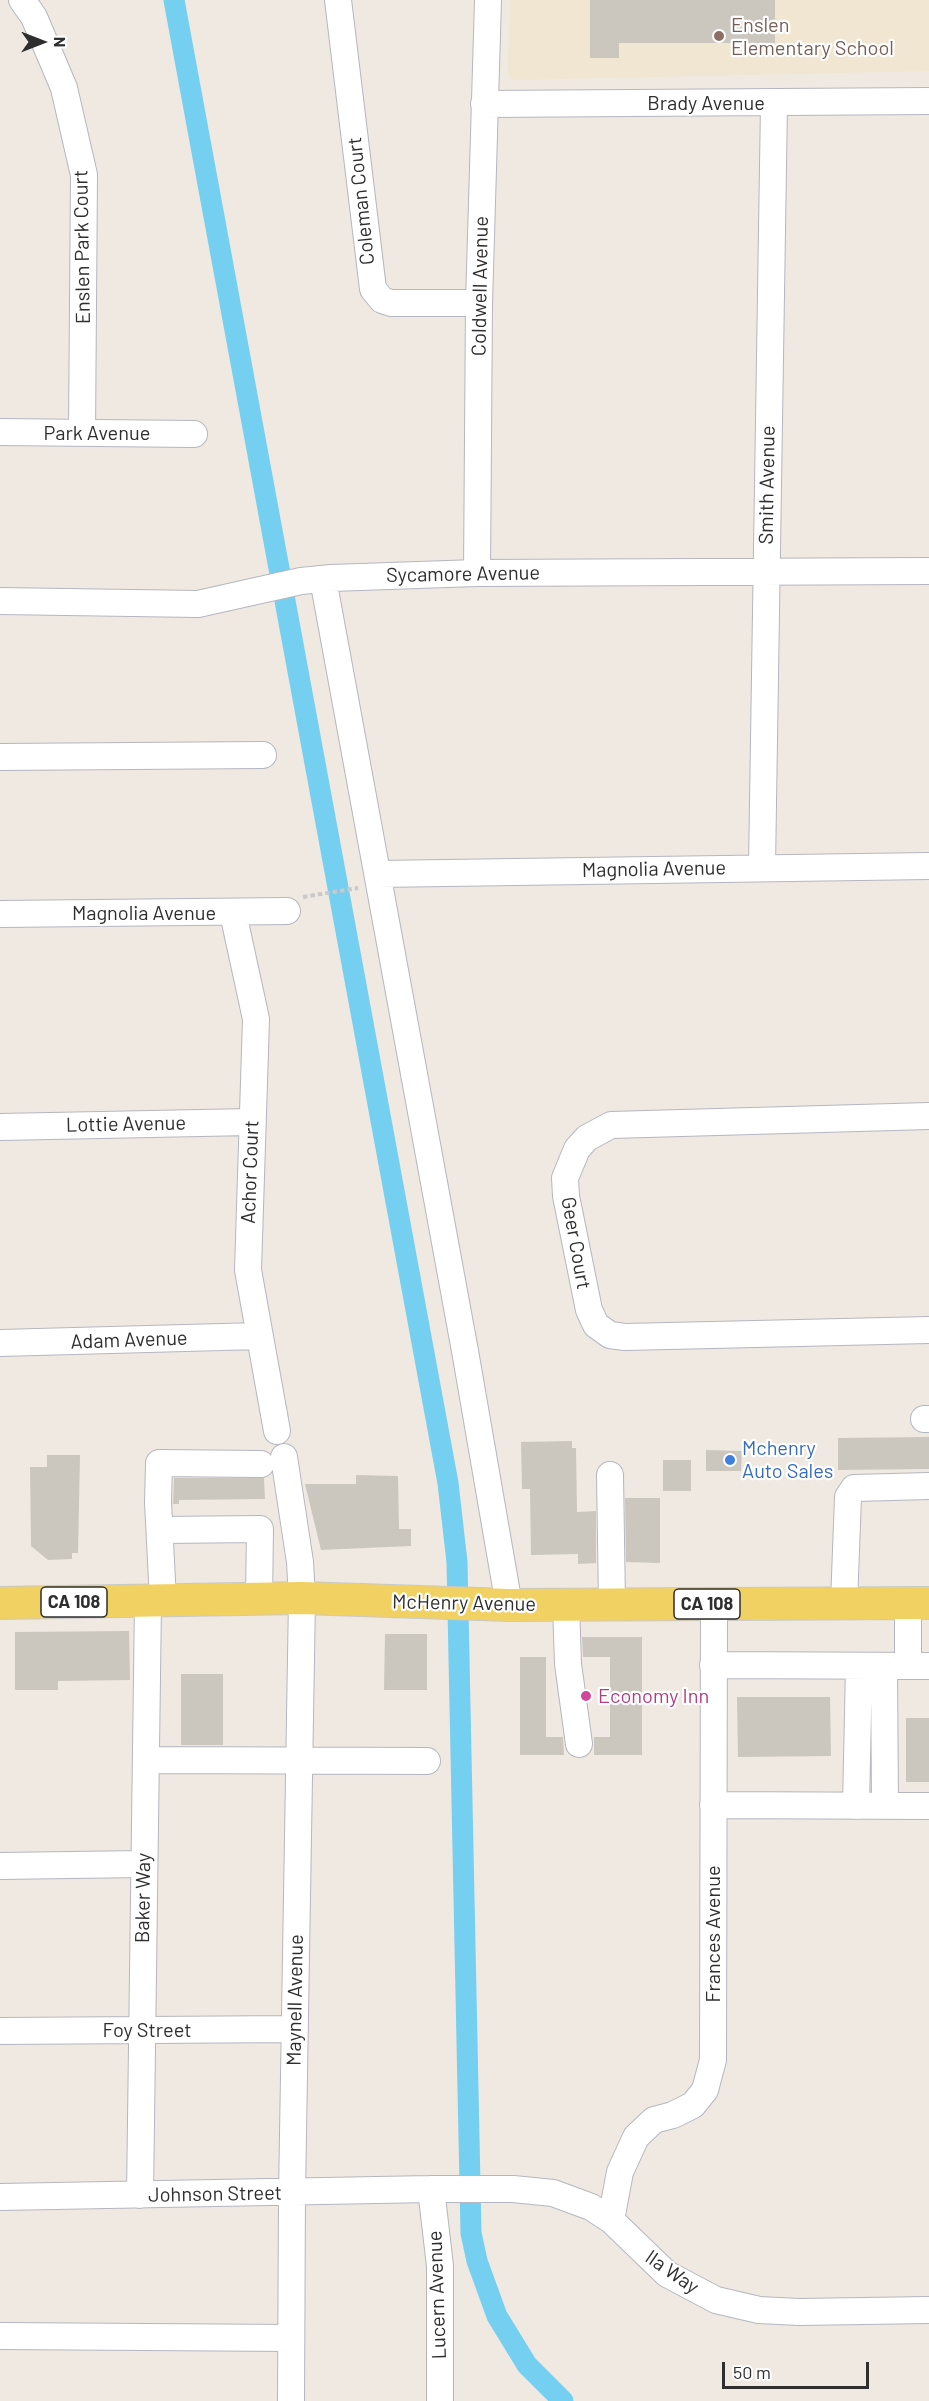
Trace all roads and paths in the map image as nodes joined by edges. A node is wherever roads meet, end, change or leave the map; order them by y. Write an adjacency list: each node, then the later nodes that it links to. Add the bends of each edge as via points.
1 (22, 0): 9 (street, Enslen Park Court, via 34,17 64,88 84,175)
2 (338, 0): 7 (street, Coleman Court, via 373,289 382,300 391,303)
3 (488, 0): 6 (street, Coldwell Avenue)
4 (929, 101): 5 (street, Brady Avenue)
5 (774, 103): 6 (street, Brady Avenue); 12 (street, Smith Avenue)
6 (484, 104): 7 (street, Coldwell Avenue)
7 (479, 303): 13 (street, Coldwell Avenue)
8 (0, 432): 9 (street, Park Avenue)
9 (82, 433): 10 (street, Park Avenue)
10 (194, 434)
11 (929, 571): 12 (street, Sycamore Avenue)
12 (766, 572): 13 (street, Sycamore Avenue); 19 (street, Smith Avenue)
13 (477, 573): 14 (street, Sycamore Avenue)
14 (312, 580): 15 (street, Sycamore Avenue, via 198,604); 20 (street)
15 (0, 601)
16 (263, 755): 17 (street)
17 (0, 757)
18 (929, 866): 19 (street, Magnolia Avenue)
19 (762, 867): 20 (street, Magnolia Avenue)
20 (378, 874): 47 (street)
21 (357, 888): 22 (path)
22 (295, 904): 23 (street, Magnolia Avenue)
23 (232, 913): 24 (street, Magnolia Avenue); 26 (street, Achor Court, via 256,1019)
24 (0, 914)
25 (929, 1116): 28 (street, Geer Court, via 611,1125 587,1138 577,1149 566,1178 566,1196 588,1310 596,1325 610,1335)
26 (251, 1122): 27 (street, Lottie Avenue); 29 (street, Achor Court, via 248,1270)
27 (0, 1127)
28 (929, 1330)
29 (259, 1336): 30 (street, Adam Avenue); 31 (street, Achor Court)
30 (0, 1343)
31 (277, 1431)
32 (145, 1464): 35 (street, via 143,1497)
33 (610, 1474): 45 (street)
34 (929, 1486): 42 (street, via 854,1488 848,1497)
35 (160, 1519): 36 (street, Baker Way, via 159,1463 272,1460); 37 (street); 40 (street, Baker Way)
36 (295, 1528): 37 (street); 39 (street)
37 (260, 1529): 38 (street)
38 (259, 1599): 39 (main road, McHenry Avenue / CA 108); 40 (main road, McHenry Avenue / CA 108)
39 (302, 1599): 47 (main road, McHenry Avenue / CA 108); 52 (street, Maynell Avenue)
40 (155, 1601): 41 (main road, McHenry Avenue / CA 108); 51 (street, Baker Way)
41 (0, 1603)
42 (844, 1603): 43 (main road, McHenry Avenue / CA 108); 46 (main road, McHenry Avenue / CA 108)
43 (919, 1603): 49 (street)
44 (566, 1604): 45 (main road, McHenry Avenue / CA 108); 47 (main road, McHenry Avenue / CA 108); 50 (street, via 568,1664)
45 (612, 1604): 46 (main road, McHenry Avenue / CA 108)
46 (714, 1604): 48 (street, Frances Avenue)
47 (497, 1605)
48 (713, 1665): 49 (street); 54 (street, Frances Avenue)
49 (895, 1666): 55 (street); 56 (street)
50 (579, 1744)
51 (146, 1760): 52 (street); 58 (street, Baker Way)
52 (299, 1761): 53 (street); 60 (street, Maynell Avenue)
53 (427, 1761)
54 (713, 1804): 55 (street); 67 (street, Frances Avenue, via 713,2060 705,2090 693,2105 654,2120 636,2137 620,2172)
55 (856, 1806): 56 (street)
56 (885, 1806): 57 (street)
57 (929, 1806)
58 (144, 1864): 59 (street); 62 (street, Baker Way)
59 (0, 1866)
60 (295, 2029): 62 (street, Foy Street); 64 (street, Maynell Avenue)
61 (0, 2031): 62 (street, Foy Street)
62 (141, 2031): 65 (street, Baker Way)
63 (442, 2189): 64 (street, Johnson Street); 67 (street, Ila Way, via 553,2193 591,2207); 72 (street, Lucern Avenue)
64 (292, 2194): 65 (street, Johnson Street); 70 (street, Maynell Avenue)
65 (140, 2195): 66 (street, Johnson Street)
66 (0, 2197)
67 (611, 2220): 68 (street, Ila Way, via 668,2274 709,2296 745,2308 799,2312)
68 (929, 2310)
69 (0, 2336): 70 (street)
70 (291, 2338): 71 (street, Maynell Avenue)
71 (291, 2401)
72 (440, 2401)

